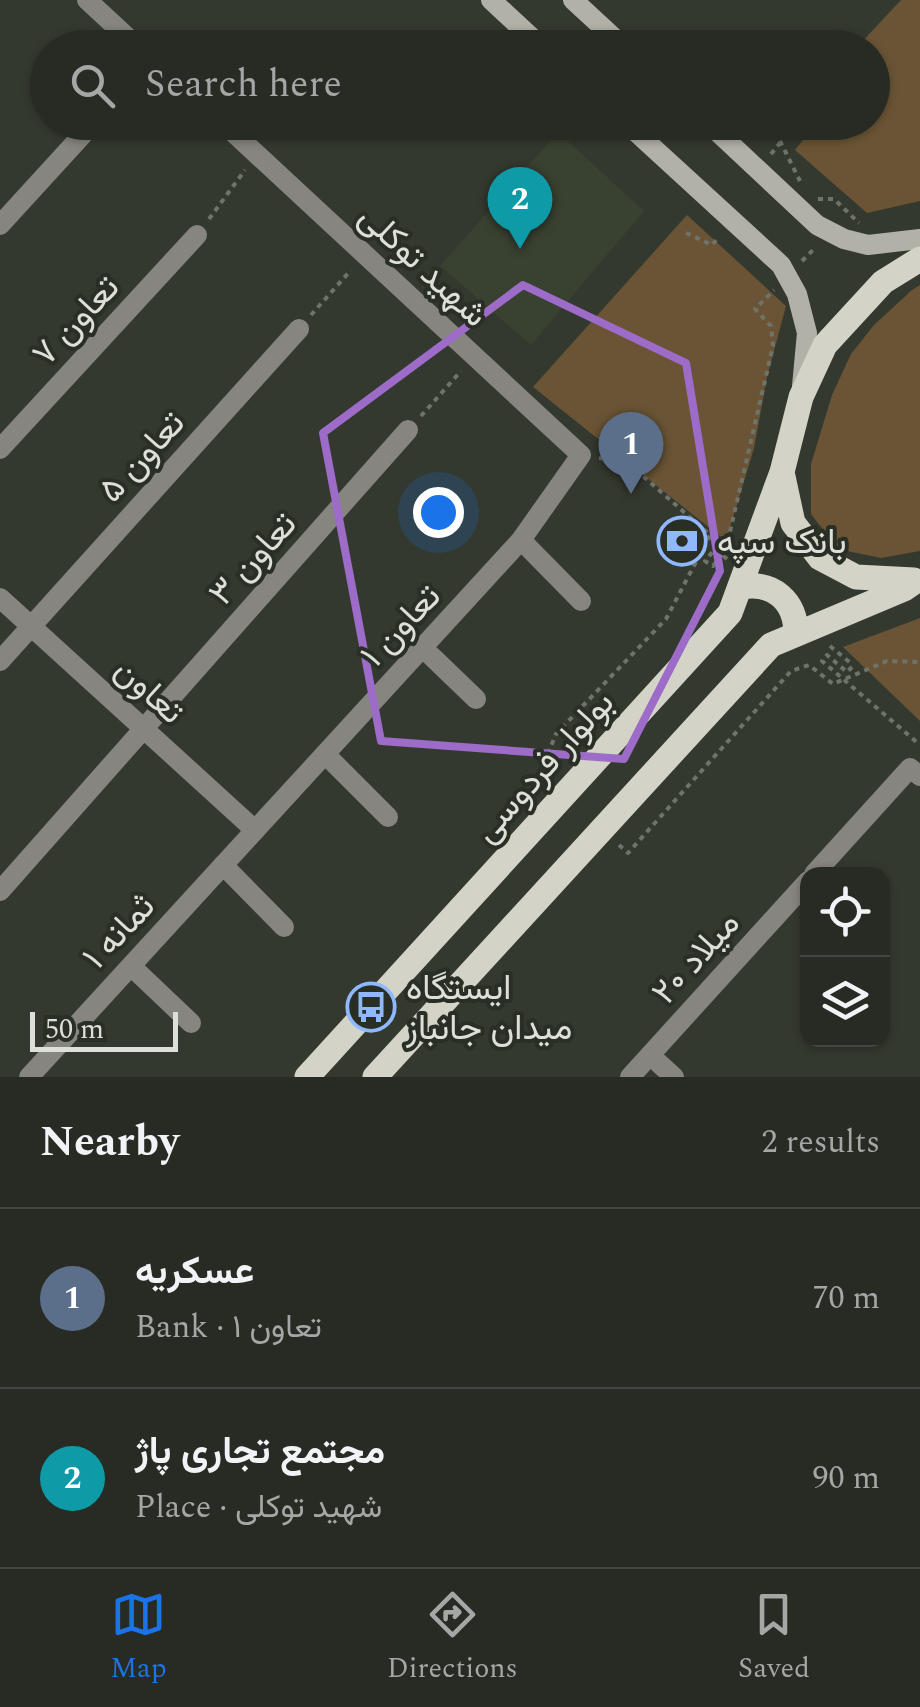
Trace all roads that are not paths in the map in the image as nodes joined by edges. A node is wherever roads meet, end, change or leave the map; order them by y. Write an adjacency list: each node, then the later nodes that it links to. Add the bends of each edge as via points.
1 (86, 0): 4 (street)
2 (490, 0): 5 (main road)
3 (573, 0): 6 (main road)
4 (120, 30)
5 (523, 30)
6 (606, 30)
7 (78, 140): 11 (street)
8 (242, 140): 19 (street, شهید توکلی)
9 (645, 140): 16 (main road, via 781,265 807,332)
10 (726, 140): 13 (main road, via 817,226 844,240 868,245)
11 (0, 225)
12 (198, 235): 18 (street, تعاون ۷)
13 (920, 239)
14 (920, 259): 16 (main road, بولوار فردوسی, via 883,282 825,345)
15 (299, 329): 26 (street, تعاون ۵)
16 (801, 398): 20 (main road, بولوار فردوسی)
17 (408, 430): 31 (street, تعاون ۳)
18 (0, 450)
19 (581, 455): 21 (street, تعاون ۱)
20 (782, 472): 22 (main road, via 794,523 820,558 856,577); 23 (main road, بولوار فردوسی)
21 (521, 540): 25 (street); 28 (street, تعاون ۱)
22 (918, 580): 27 (main road)
23 (740, 588): 27 (main road, via 762,586 781,595 794,612); 45 (main road, بولوار فردوسی, via 730,613)
24 (0, 598): 26 (street, تعاون)
25 (582, 602)
26 (31, 626): 29 (street, تعاون ۵); 31 (street, تعاون)
27 (796, 634): 46 (main road, via 771,646)
28 (423, 648): 30 (street); 32 (street, تعاون ۱)
29 (0, 661)
30 (476, 699)
31 (144, 729): 35 (street, تعاون); 39 (street, تعاون ۳)
32 (326, 754): 34 (street); 35 (street, تعاون ۱)
33 (915, 772): 37 (street)
34 (388, 817)
35 (256, 830): 36 (street, ثمانه ۱)
36 (223, 866): 40 (street); 41 (street, ثمانه ۱)
37 (821, 867)
38 (800, 890): 43 (street, میلاد ۲۰)
39 (0, 891)
40 (284, 927)
41 (131, 966): 42 (street); 44 (street, ثمانه ۱)
42 (191, 1023)
43 (650, 1055): 47 (street, میلاد ۲۰); 48 (street)
44 (35, 1075)
45 (307, 1077)
46 (375, 1077)
47 (630, 1077)
48 (674, 1077)

